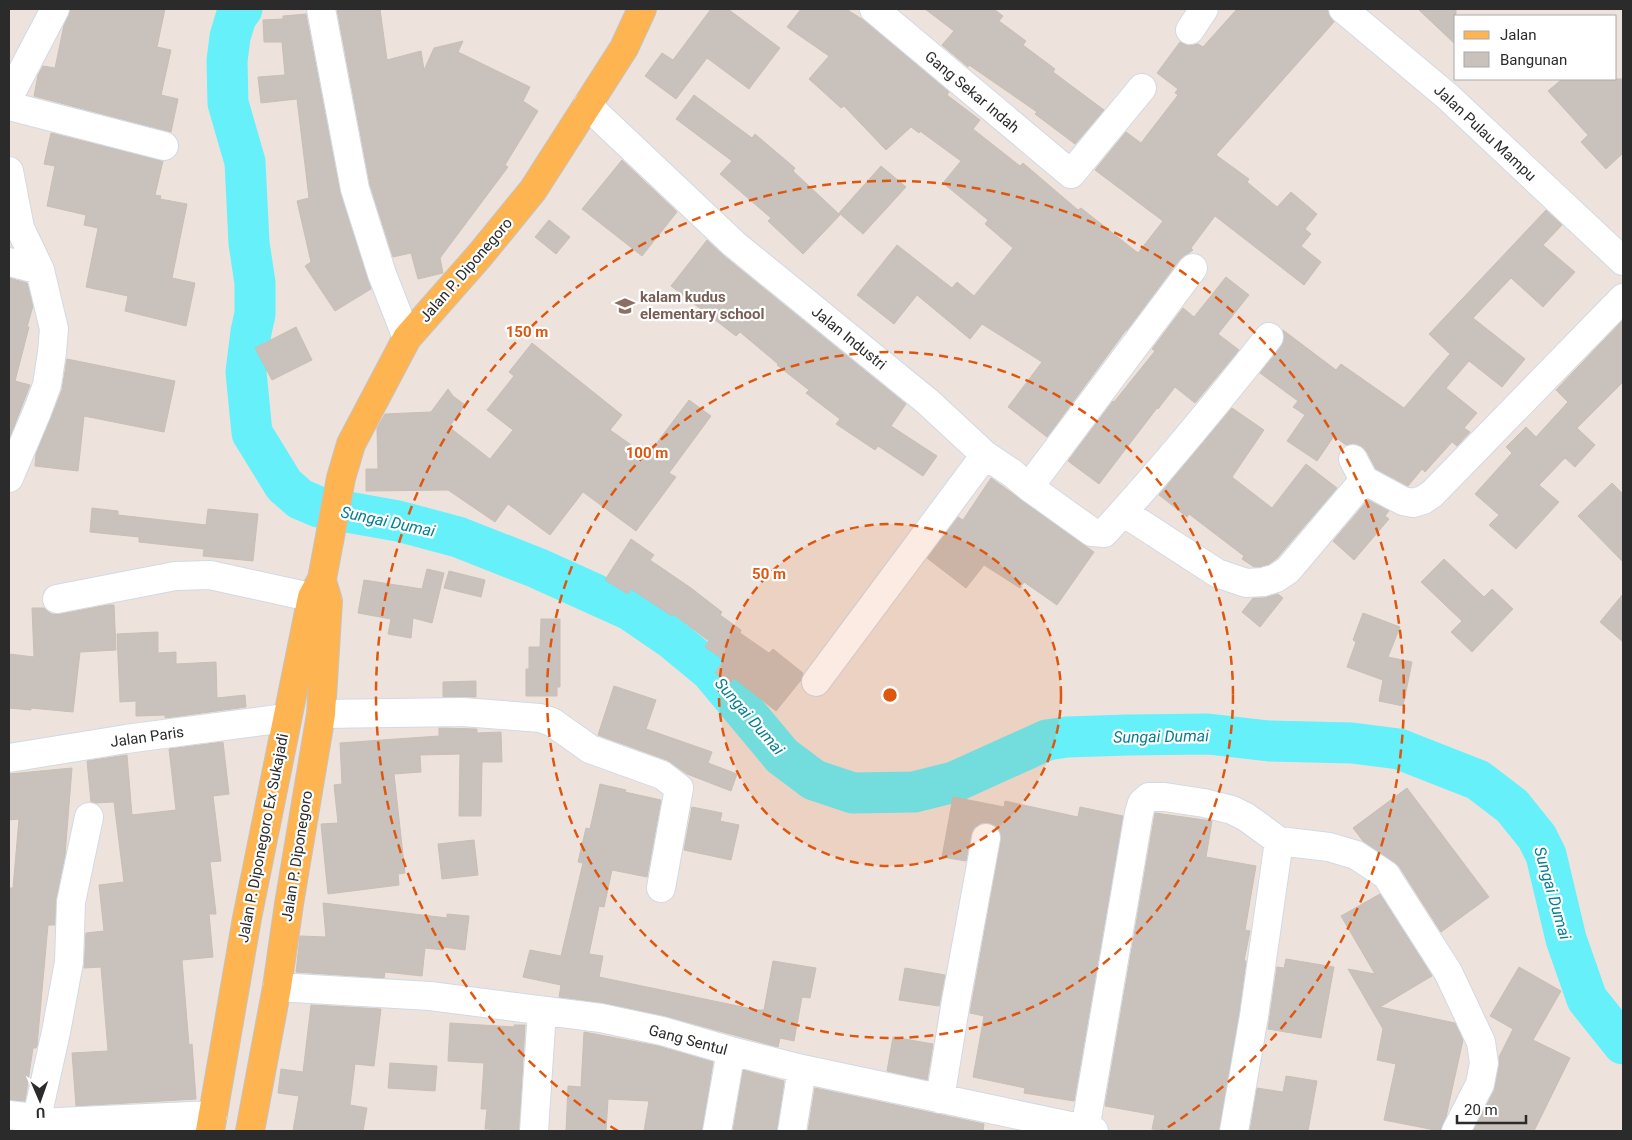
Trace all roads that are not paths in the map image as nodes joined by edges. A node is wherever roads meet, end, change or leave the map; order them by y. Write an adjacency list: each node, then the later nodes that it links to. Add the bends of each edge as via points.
1 (55, 9): 7 (street)
2 (320, 9): 17 (street, via 355,188 382,274)
3 (642, 9): 8 (main road, Jalan P. Diponegoro, via 624,48)
4 (874, 9): 6 (street, Gang Sekar Indah, via 1071,174)
5 (1343, 9): 11 (street, Jalan Pulau Mampu, via 1447,96)
6 (1142, 88)
7 (9, 99): 9 (street)
8 (587, 104): 17 (main road, Jalan P. Diponegoro, via 533,190); 18 (street, Jalan Industri, via 734,244 928,402)
9 (164, 146)
10 (9, 171): 14 (street, via 20,228)
11 (1623, 261)
12 (9, 262): 14 (street)
13 (1193, 268): 20 (street)
14 (40, 270): 19 (street, via 54,329 52,352 47,385)
15 (1623, 298): 21 (street, via 1427,497 1414,503 1403,501 1359,470 1288,570 1276,578 1246,583 1217,573)
16 (1270, 337): 21 (street)
17 (407, 338): 22 (main road, Jalan P. Diponegoro, via 351,444 340,478)
18 (984, 455): 20 (street, Jalan Industri); 25 (street)
19 (9, 478)
20 (1029, 487): 21 (street, Jalan Industri, via 1092,532 1104,533)
21 (1123, 512)
22 (329, 548): 23 (main road, Jalan P. Diponegoro Ex Sukajadi)
23 (321, 592): 24 (street, via 210,575 175,576); 26 (main road, Jalan P. Diponegoro); 27 (main road, Jalan P. Diponegoro Ex Sukajadi)
24 (57, 599)
25 (816, 682)
26 (321, 714): 32 (street, via 463,712 540,718 552,722 590,749 662,775 679,788); 33 (main road, Jalan P. Diponegoro)
27 (286, 718): 28 (street, Jalan Paris); 39 (main road, Jalan P. Diponegoro Ex Sukajadi)
28 (9, 758)
29 (88, 817): 42 (street, via 71,902 69,962)
30 (986, 838): 37 (street)
31 (1279, 841): 43 (street, via 1232,810 1165,797 1149,798 1142,803); 47 (street); 48 (street, via 1329,847 1356,855 1386,875 1448,972 1481,1042 1484,1063 1480,1084)
32 (661, 888)
33 (277, 987): 34 (street, Gang Sentul, via 430,996); 40 (main road, Jalan P. Diponegoro)
34 (542, 1011): 35 (street, Gang Sentul, via 662,1031); 44 (street)
35 (731, 1051): 36 (street, Gang Sentul); 45 (street)
36 (802, 1069): 37 (street, Gang Sentul); 46 (street)
37 (940, 1099): 41 (street, Gang Sentul)
38 (9, 1115): 42 (street, via 25,1118)
39 (212, 1123): 40 (main road); 42 (street)
40 (252, 1123)
41 (1018, 1123): 43 (street, Gang Sentul)
42 (35, 1127)
43 (1089, 1130)
44 (534, 1131)
45 (717, 1131)
46 (792, 1131)
47 (1234, 1131)
48 (1456, 1131)

